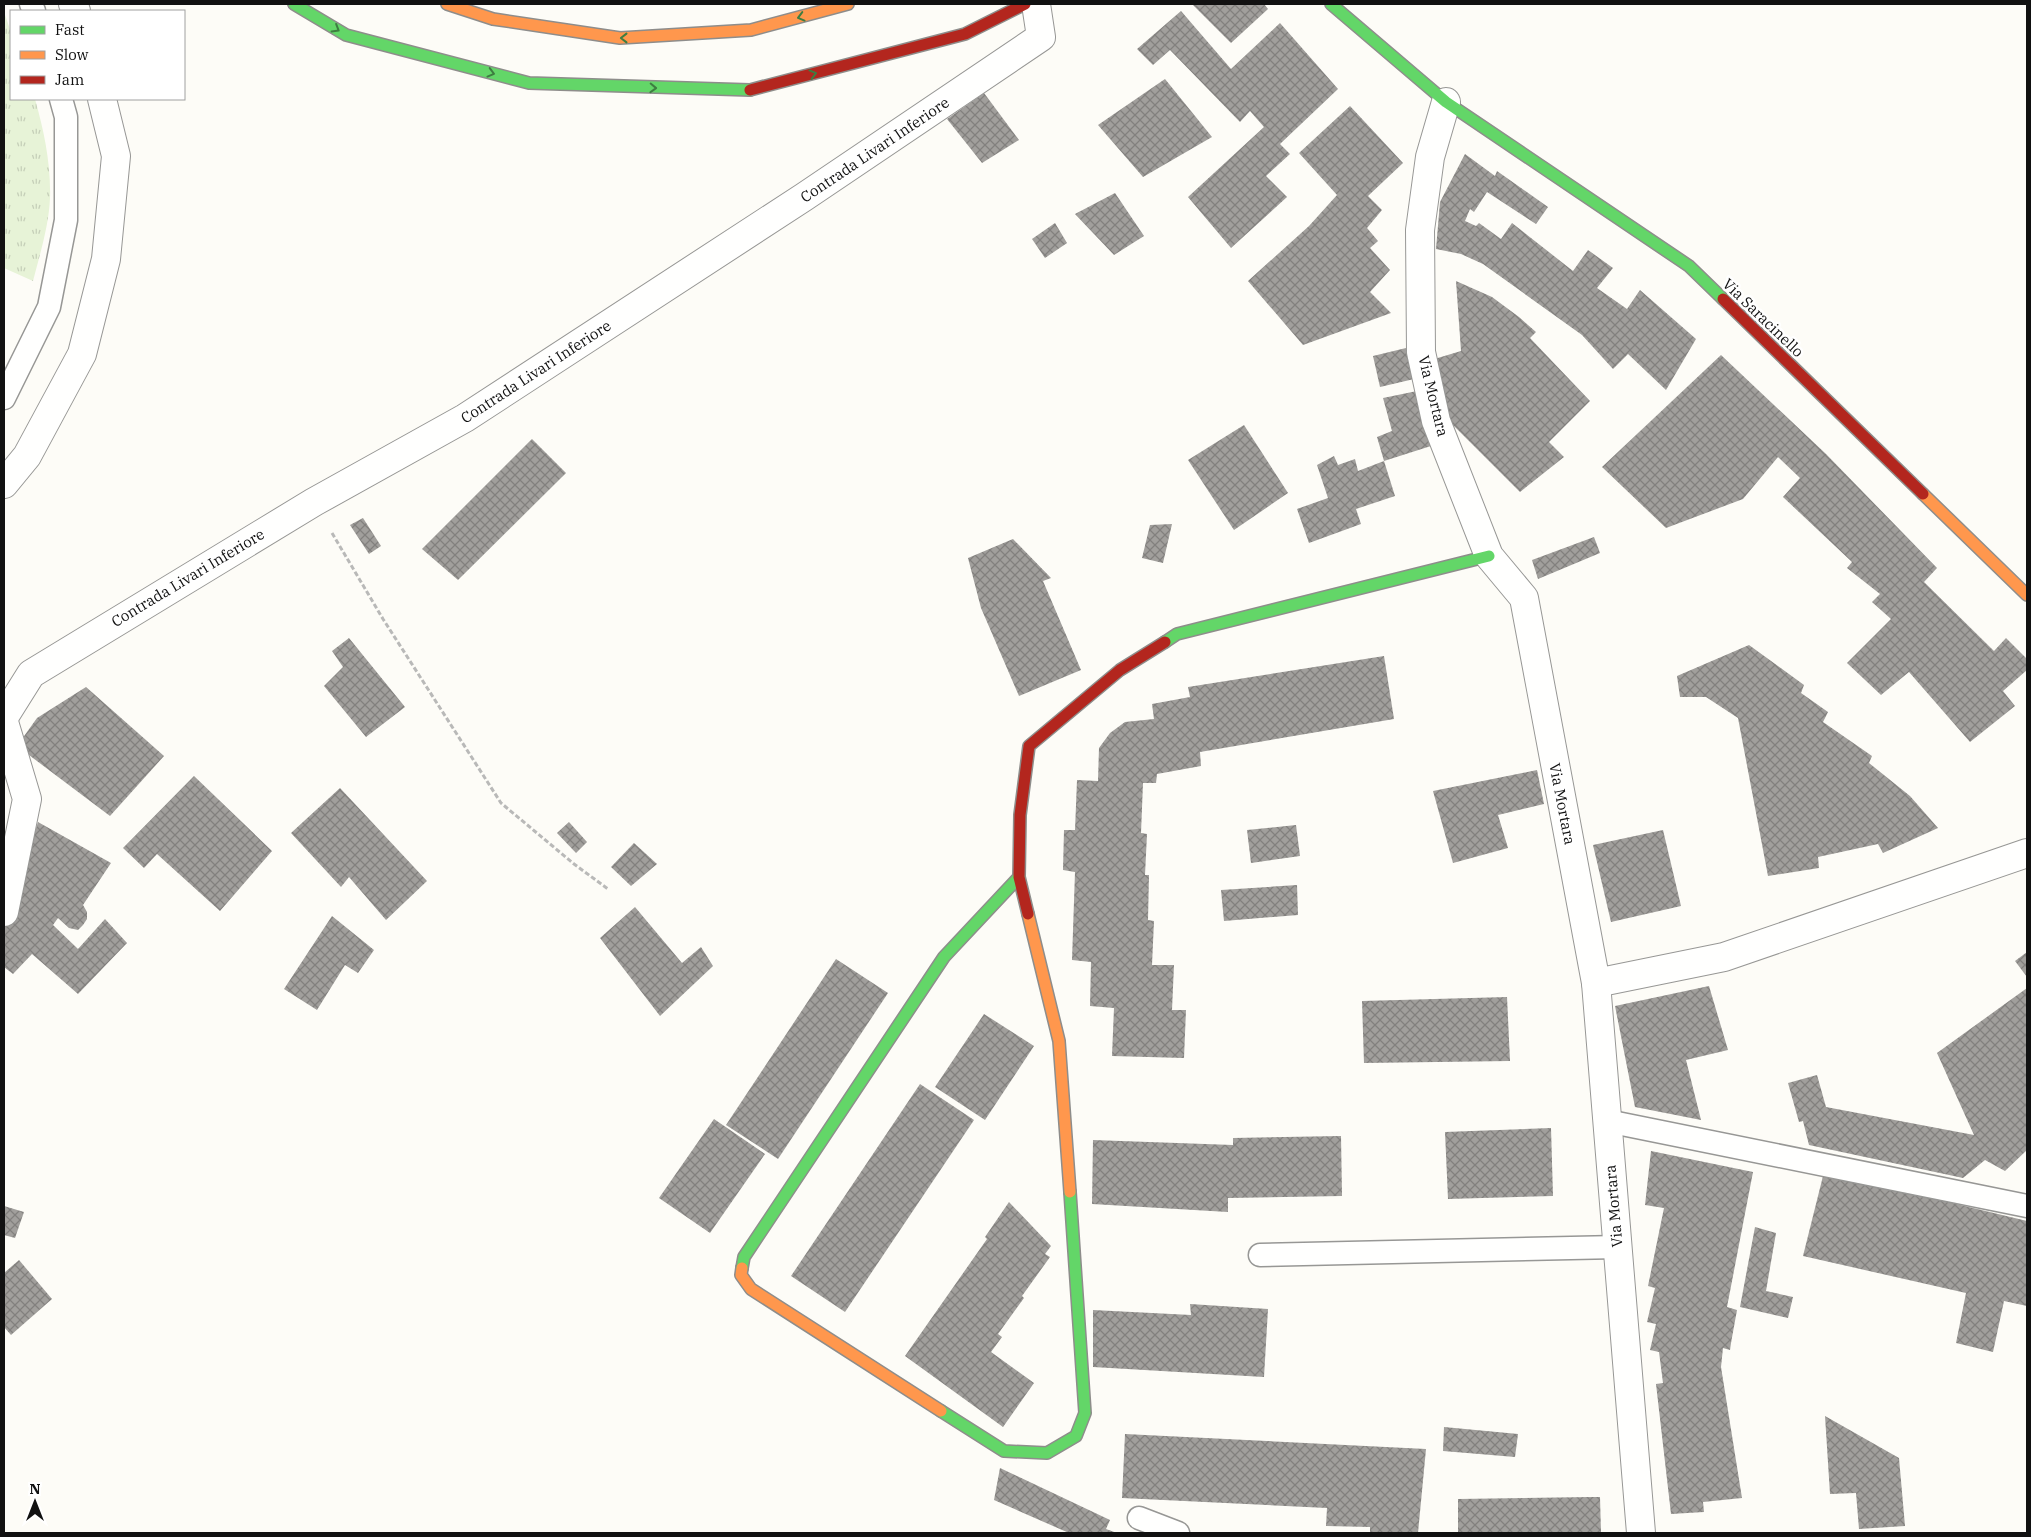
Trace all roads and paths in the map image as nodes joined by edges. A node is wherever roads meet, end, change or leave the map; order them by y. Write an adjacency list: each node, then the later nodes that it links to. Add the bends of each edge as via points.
1 (294, 4): 4 (main road, one-way to 4, via 346,35 529,83 746,91 965,34)
2 (447, 4): 3 (main road, one-way to 2, via 751,30 620,38 492,20)
3 (848, 4)
4 (1025, 4)
5 (1036, 4): 12 (street, Contrada Livari Inferiore, via 1041,37 804,197 465,418)
6 (1331, 4): 9 (main road, Via Saracinello)
7 (61, 100): 10 (lane, via 66,116 66,220 55,278 49,306)
8 (102, 100): 11 (street, via 116,156 106,259 82,354 27,456)
9 (1446, 102): 13 (street, Via Mortara, via 1430,156 1420,230 1421,352 1436,421); 14 (main road, Via Saracinello, via 1689,266)
10 (4, 398)
11 (4, 484)
12 (314, 502): 15 (street, Contrada Livari Inferiore, via 31,674); 19 (path, via 383,619 501,803)
13 (1489, 556): 18 (main road, via 1177,634 1120,670 1029,746 1020,816); 21 (street, Via Mortara, via 1524,598)
14 (2027, 595)
15 (4, 717)
16 (4, 722): 20 (street, via 27,798)
17 (2027, 853): 21 (street, via 1724,957)
18 (1019, 877): 18 (main road, via 1059,1041 1085,1413 1076,1436 1047,1453 1004,1451 751,1289 742,1275 744,1257 944,957)
19 (608, 889)
20 (4, 912)
21 (1596, 983): 22 (street, Via Mortara)
22 (1607, 1121): 23 (lane); 24 (street, Via Mortara)
23 (2027, 1206)
24 (1618, 1247): 25 (lane); 28 (street, Via Mortara)
25 (1260, 1255)
26 (1138, 1518): 27 (lane)
27 (1178, 1533)
28 (1641, 1533)

